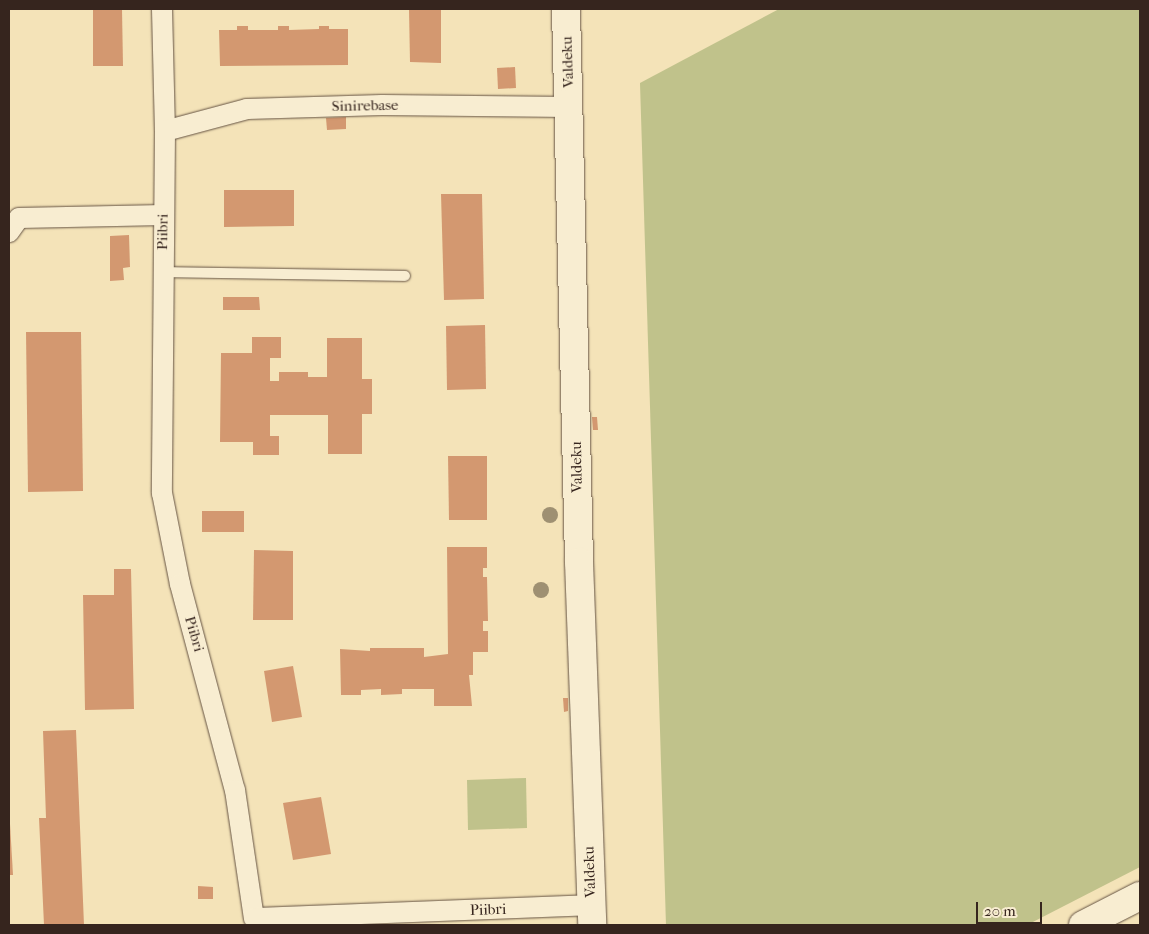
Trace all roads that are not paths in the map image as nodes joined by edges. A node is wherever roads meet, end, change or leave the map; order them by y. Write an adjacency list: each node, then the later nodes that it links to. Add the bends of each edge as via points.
1 (162, 9): 4 (street, Piibri)
2 (566, 9): 3 (street, Valdeku)
3 (569, 107): 4 (street, Sinirebase, via 382,105 248,109); 10 (street, Valdeku, via 579,562)
4 (165, 131): 5 (street, Piibri)
5 (164, 215): 6 (street); 7 (street, Piibri)
6 (14, 225)
7 (163, 272): 8 (lane); 11 (street, Piibri, via 162,493 180,584 235,790)
8 (404, 276)
9 (1140, 896): 12 (street)
10 (592, 915): 11 (street, Piibri)
11 (249, 921)
12 (1083, 925)

